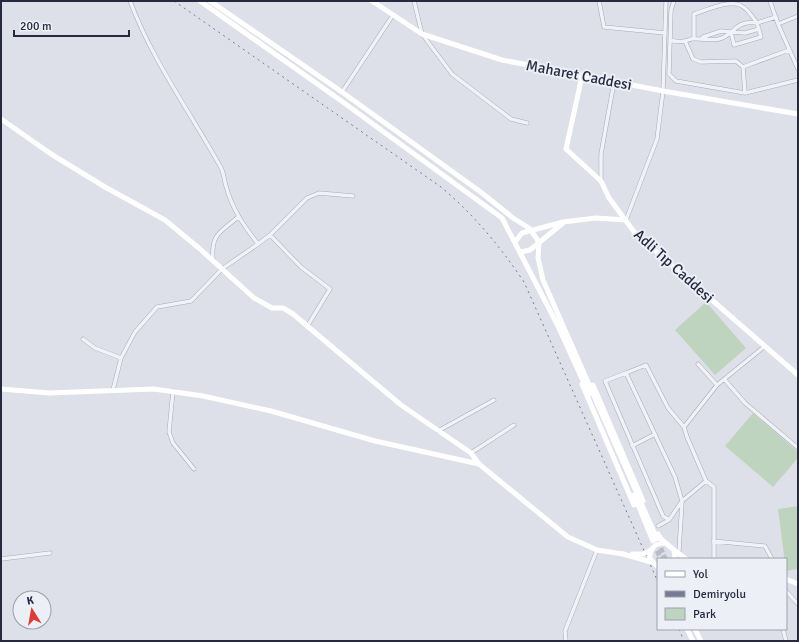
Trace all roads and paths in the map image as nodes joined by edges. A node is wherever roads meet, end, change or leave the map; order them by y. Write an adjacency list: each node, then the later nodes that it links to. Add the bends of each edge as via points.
1 (130, 1): 37 (street, via 178,98 222,168)
2 (200, 1): 42 (street, via 482,202 502,218)
3 (210, 1): 29 (street)
4 (372, 1): 10 (street, Maharet Caddesi)
5 (414, 1): 18 (street)
6 (599, 1): 17 (street, via 604,27)
7 (666, 1): 17 (street)
8 (674, 1): 21 (street, via 671,10)
9 (770, 1): 12 (street)
10 (393, 15): 18 (street, Maharet Caddesi); 29 (street)
11 (798, 16): 14 (street)
12 (776, 17): 13 (street); 14 (street)
13 (757, 23): 15 (street); 16 (street, via 744,23); 20 (street, via 741,5 726,4 694,14 694,38)
14 (778, 24): 23 (street)
15 (759, 29): 16 (street, via 745,33); 16 (street, via 761,37 734,45)
16 (731, 32): 19 (street, via 721,31); 19 (street, via 717,40)
17 (665, 33): 30 (street)
18 (422, 34): 26 (street, Maharet Caddesi, via 502,60); 34 (street, via 452,74 511,119)
19 (701, 38): 20 (street)
20 (691, 39): 22 (street)
21 (670, 40): 22 (street); 31 (street, via 669,74 676,80)
22 (685, 41): 24 (street, via 693,60 736,61)
23 (789, 50): 24 (street); 25 (street)
24 (743, 67): 31 (street)
25 (798, 69)
26 (582, 76): 28 (street, Maharet Caddesi); 35 (street, Adli Tıp Caddesi, via 566,149)
27 (798, 80): 31 (street)
28 (614, 82): 30 (street, Maharet Caddesi); 35 (street, via 601,154)
29 (342, 92): 40 (street)
30 (663, 92): 32 (street, Maharet Caddesi); 38 (street, via 657,139)
31 (745, 93)
32 (798, 114)
33 (1, 119): 46 (street, via 99,184 165,220)
34 (527, 123)
35 (601, 181): 38 (street, Adli Tıp Caddesi, via 609,198)
36 (353, 196): 41 (street, via 319,194 307,198)
37 (238, 217): 44 (street); 46 (street, via 212,242)
38 (626, 220): 39 (street, via 596,218); 50 (street, Adli Tıp Caddesi, via 635,232)
39 (563, 222): 40 (street); 43 (street)
40 (530, 230): 42 (street, via 522,233); 43 (street)
41 (270, 235): 44 (street); 48 (street, via 301,267 330,289)
42 (515, 242): 45 (street)
43 (539, 242): 45 (street, via 530,250); 53 (street, via 538,258 543,280)
44 (258, 244): 47 (street)
45 (520, 252): 53 (street)
46 (213, 260): 47 (street)
47 (222, 269): 48 (street, via 254,298 272,308 283,308); 51 (street, via 191,301 157,307 135,332)
48 (308, 325): 64 (street, via 401,405)
49 (83, 339): 51 (street, via 95,348)
50 (765, 346): 55 (street, Adli Tıp Caddesi); 56 (street)
51 (121, 358): 59 (street)
52 (698, 364): 57 (street)
53 (581, 372): 74 (street, via 593,385); 75 (street); 78 (street, via 583,390 646,532)
54 (626, 373): 63 (street, via 646,365 668,408); 65 (street); 66 (street, via 605,381)
55 (798, 375)
56 (724, 379): 57 (street); 67 (street, via 746,403)
57 (717, 384): 63 (street)
58 (1, 389): 59 (street, via 49,393)
59 (113, 390): 60 (street, via 154,389)
60 (173, 392): 69 (street, via 263,410 375,441); 70 (street, via 170,432 173,443)
61 (494, 400): 64 (street)
62 (514, 425): 68 (street)
63 (684, 426): 71 (street)
64 (438, 431): 68 (street)
65 (655, 434): 66 (street); 72 (street, via 675,477)
66 (632, 446): 73 (street, via 663,516)
67 (798, 448)
68 (470, 453): 69 (street)
69 (479, 464): 79 (street, via 568,538)
70 (194, 469)
71 (706, 481): 72 (street); 76 (street, via 714,487)
72 (682, 501): 73 (street); 80 (street)
73 (669, 520): 74 (street)
74 (657, 529): 77 (street)
75 (655, 540)
76 (713, 540): 85 (street); 86 (street, via 765,546)
77 (665, 543): 78 (street, bridge, via 656,544); 80 (street)
78 (651, 549): 82 (street, bridge, via 643,554); 88 (street, bridge)
79 (597, 550): 82 (street); 99 (street, via 565,631)
80 (677, 551): 83 (street); 84 (street)
81 (50, 553): 87 (street)
82 (623, 554): 88 (street, bridge)
83 (674, 558)
84 (685, 558)
85 (714, 558)
86 (771, 558)
87 (1, 559)
88 (652, 562): 89 (street, bridge)
89 (657, 567)
90 (787, 579): 91 (street)
91 (798, 584)
92 (787, 592): 93 (street)
93 (798, 604)
94 (688, 630): 100 (street)
95 (691, 630): 101 (street)
96 (696, 630): 102 (street)
97 (699, 630): 102 (street)
98 (783, 630): 103 (street)
99 (566, 641)
100 (693, 641)
101 (696, 641)
102 (702, 641)
103 (786, 641)

